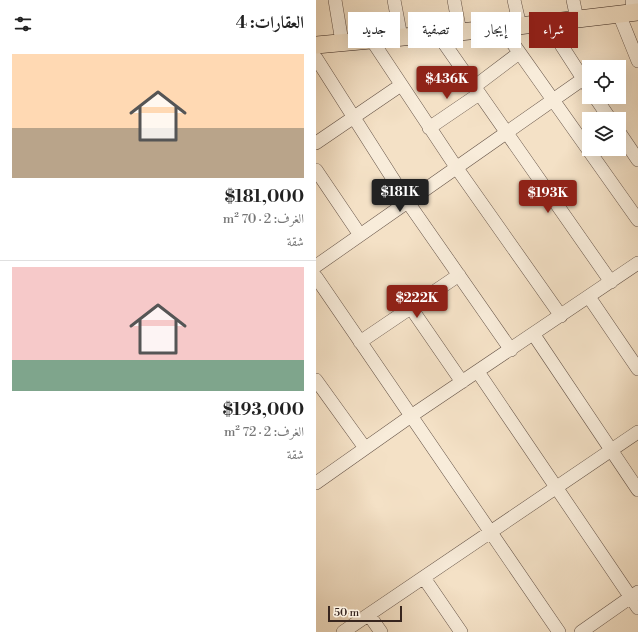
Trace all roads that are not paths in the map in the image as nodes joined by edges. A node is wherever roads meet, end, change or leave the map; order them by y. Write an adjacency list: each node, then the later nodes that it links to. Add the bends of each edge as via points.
1 (335, 0): 14 (street)
2 (394, 0): 12 (street)
3 (454, 0): 7 (street)
4 (514, 0): 8 (street)
5 (573, 0): 9 (street)
6 (631, 10): 10 (main road); 22 (street)
7 (456, 12)
8 (517, 12)
9 (576, 12)
10 (578, 19)
11 (408, 36): 12 (main road)
12 (401, 37)
13 (348, 41): 14 (main road)
14 (342, 42): 15 (main road)
15 (316, 45)
16 (377, 48): 24 (street)
17 (448, 48): 26 (street)
18 (516, 48): 20 (street)
19 (564, 48): 23 (street)
20 (519, 53): 26 (street); 27 (street)
21 (316, 58): 28 (street)
22 (638, 61)
23 (582, 77)
24 (401, 85): 28 (street); 29 (street)
25 (582, 85): 27 (street)
26 (477, 90): 29 (street); 30 (street)
27 (552, 100): 30 (street); 37 (street)
28 (353, 118): 32 (street); 36 (street)
29 (429, 128): 34 (street)
30 (506, 133): 34 (street); 43 (street)
31 (626, 142): 33 (street)
32 (316, 143)
33 (638, 160)
34 (456, 168): 36 (street); 46 (street)
35 (316, 170): 38 (street)
36 (407, 201): 38 (street); 41 (street)
37 (638, 220)
38 (360, 235): 40 (street)
39 (638, 264): 43 (street)
40 (316, 266)
41 (459, 275): 45 (street); 49 (street)
42 (316, 277): 48 (street)
43 (611, 282): 44 (street)
44 (589, 297): 46 (street); 50 (street)
45 (411, 308): 48 (street); 53 (street)
46 (561, 316): 47 (street)
47 (534, 335): 49 (street); 57 (street)
48 (360, 342): 54 (street)
49 (511, 350): 51 (street)
50 (638, 369)
51 (478, 372): 53 (street); 59 (street)
52 (316, 380): 56 (street)
53 (462, 382): 54 (street)
54 (411, 416): 56 (street); 61 (street)
55 (638, 432): 57 (street)
56 (365, 448): 58 (street)
57 (612, 450): 59 (street); 60 (street)
58 (316, 482)
59 (557, 486): 61 (street); 63 (street)
60 (638, 490)
61 (490, 532): 62 (street); 68 (street)
62 (424, 578): 64 (street); 67 (street)
63 (636, 599): 69 (street)
64 (369, 615): 65 (street); 66 (street)
65 (343, 632)
66 (381, 632)
67 (461, 632)
68 (559, 632)
69 (581, 632)

